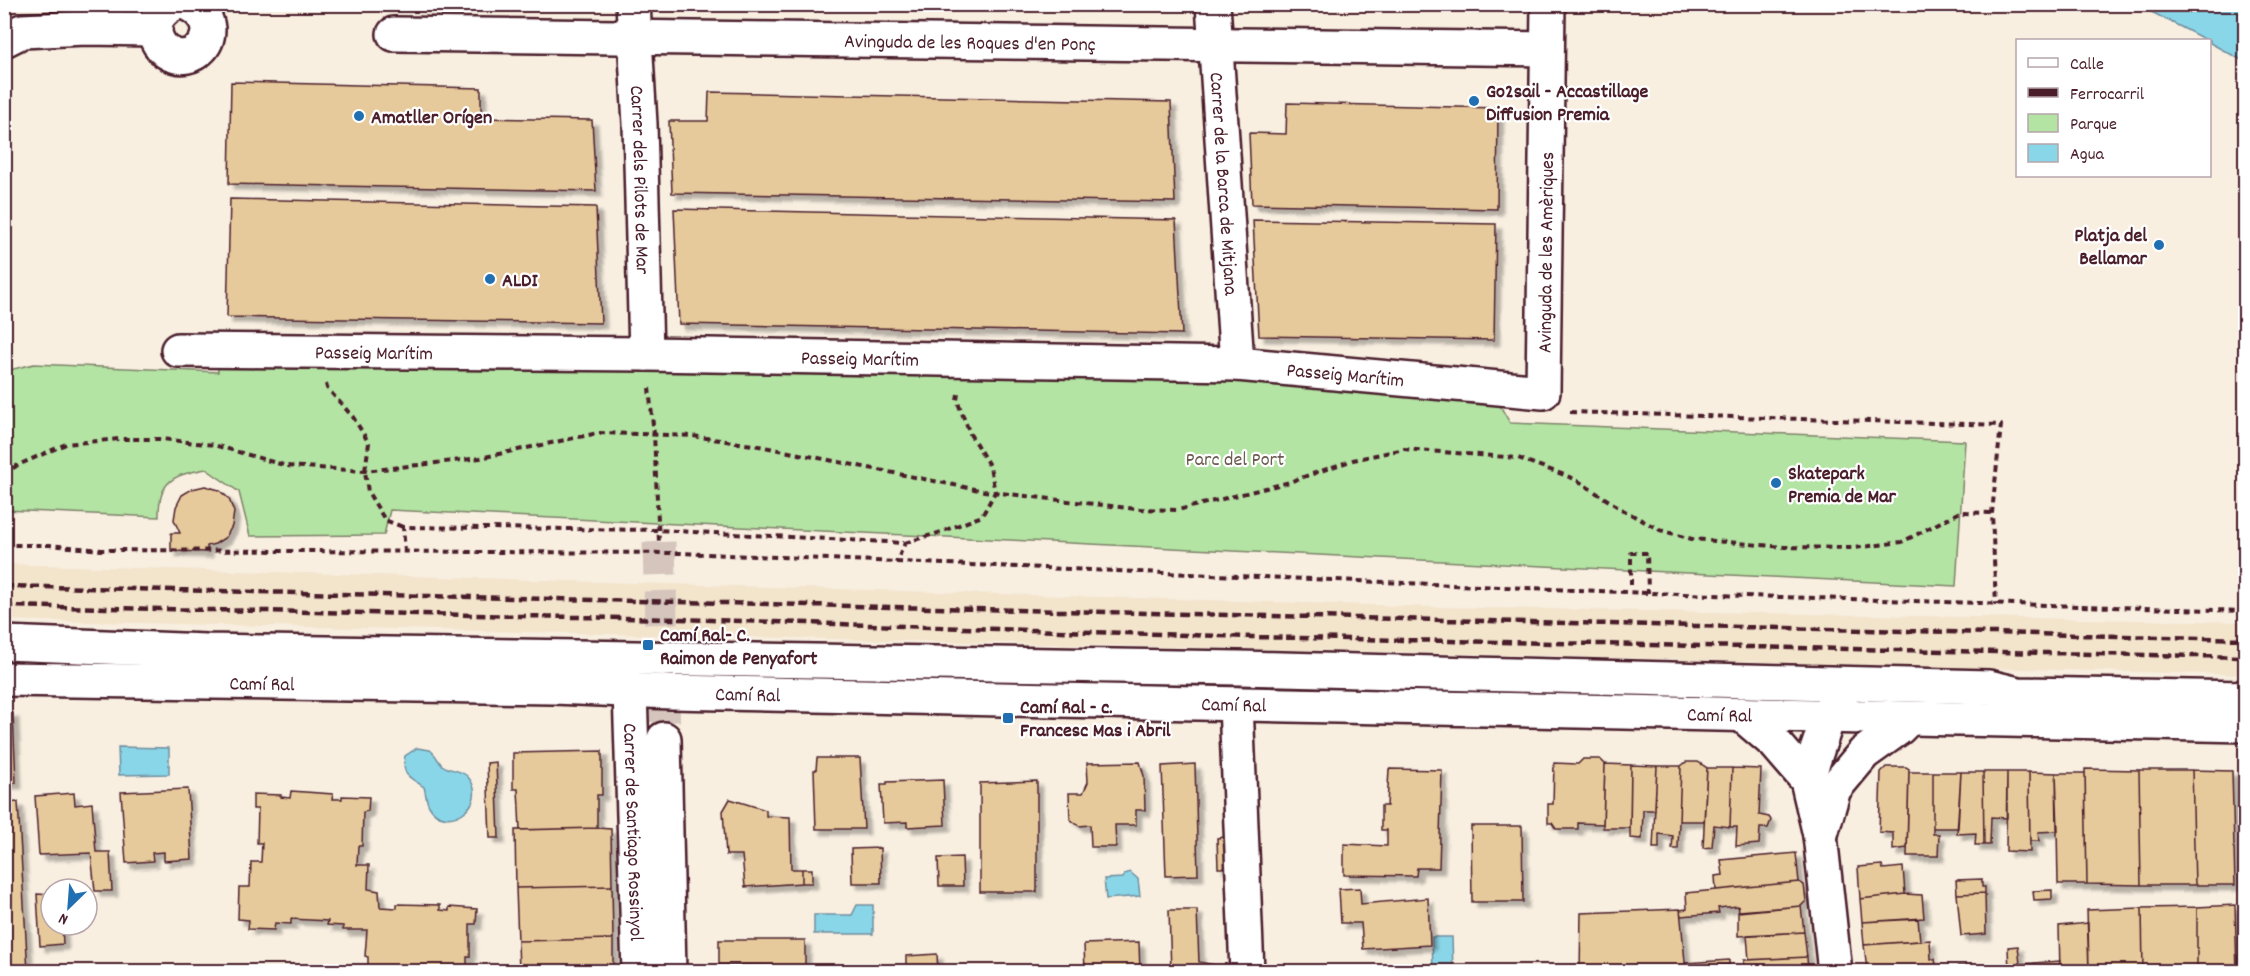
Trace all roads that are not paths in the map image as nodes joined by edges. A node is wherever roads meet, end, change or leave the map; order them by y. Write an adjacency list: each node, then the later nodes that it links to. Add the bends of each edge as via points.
1 (188, 4): 5 (main road, via 201,13 207,24 207,36 198,50 181,56 167,52 157,41)
2 (633, 4): 7 (main road, Carrer dels Pilots de Mar)
3 (1213, 4): 9 (main road, Carrer de la Barca de Mitjana)
4 (1548, 4): 10 (main road, Avinguda de les Amèriques)
5 (164, 17): 8 (main road, via 85,28 22,31)
6 (394, 34): 7 (main road, Avinguda de les Roques d'en Ponç)
7 (635, 37): 9 (main road, Avinguda de les Roques d'en Ponç); 12 (main road, Carrer dels Pilots de Mar)
8 (4, 40)
9 (1215, 44): 10 (main road, Avinguda de les Roques d'en Ponç); 13 (main road, Carrer de la Barca de Mitjana)
10 (1547, 48): 14 (main road, Avinguda de les Amèriques)
11 (178, 350): 12 (main road, Passeig Marítim)
12 (646, 354): 13 (main road, Passeig Marítim)
13 (1237, 364): 14 (main road, Passeig Marítim)
14 (1543, 392)
15 (4, 643): 16 (main road, Camí Ral)
16 (206, 651): 17 (main road, Camí Ral); 20 (main road, Camí Ral, via 1239,668 1989,687)
17 (4, 656)
18 (4, 679): 19 (main road, Camí Ral)
19 (630, 691): 22 (main road, Camí Ral); 30 (main road, Carrer de Santiago Rossinyol)
20 (2018, 694): 21 (main road, Camí Ral); 24 (main road, via 1980,701 1872,698 1833,703)
21 (2246, 698)
22 (1236, 704): 23 (main road, Camí Ral); 32 (main road)
23 (1741, 714): 24 (main road, Camí Ral); 28 (main road, via 1775,743)
24 (1828, 716): 25 (main road, Camí Ral); 28 (main road)
25 (1907, 720): 26 (main road, Camí Ral); 29 (main road, via 1864,753 1834,789)
26 (2246, 725)
27 (664, 739): 31 (main road)
28 (1807, 780): 29 (main road)
29 (1820, 836): 33 (main road)
30 (639, 972)
31 (669, 972)
32 (1247, 972)
33 (1835, 972)

